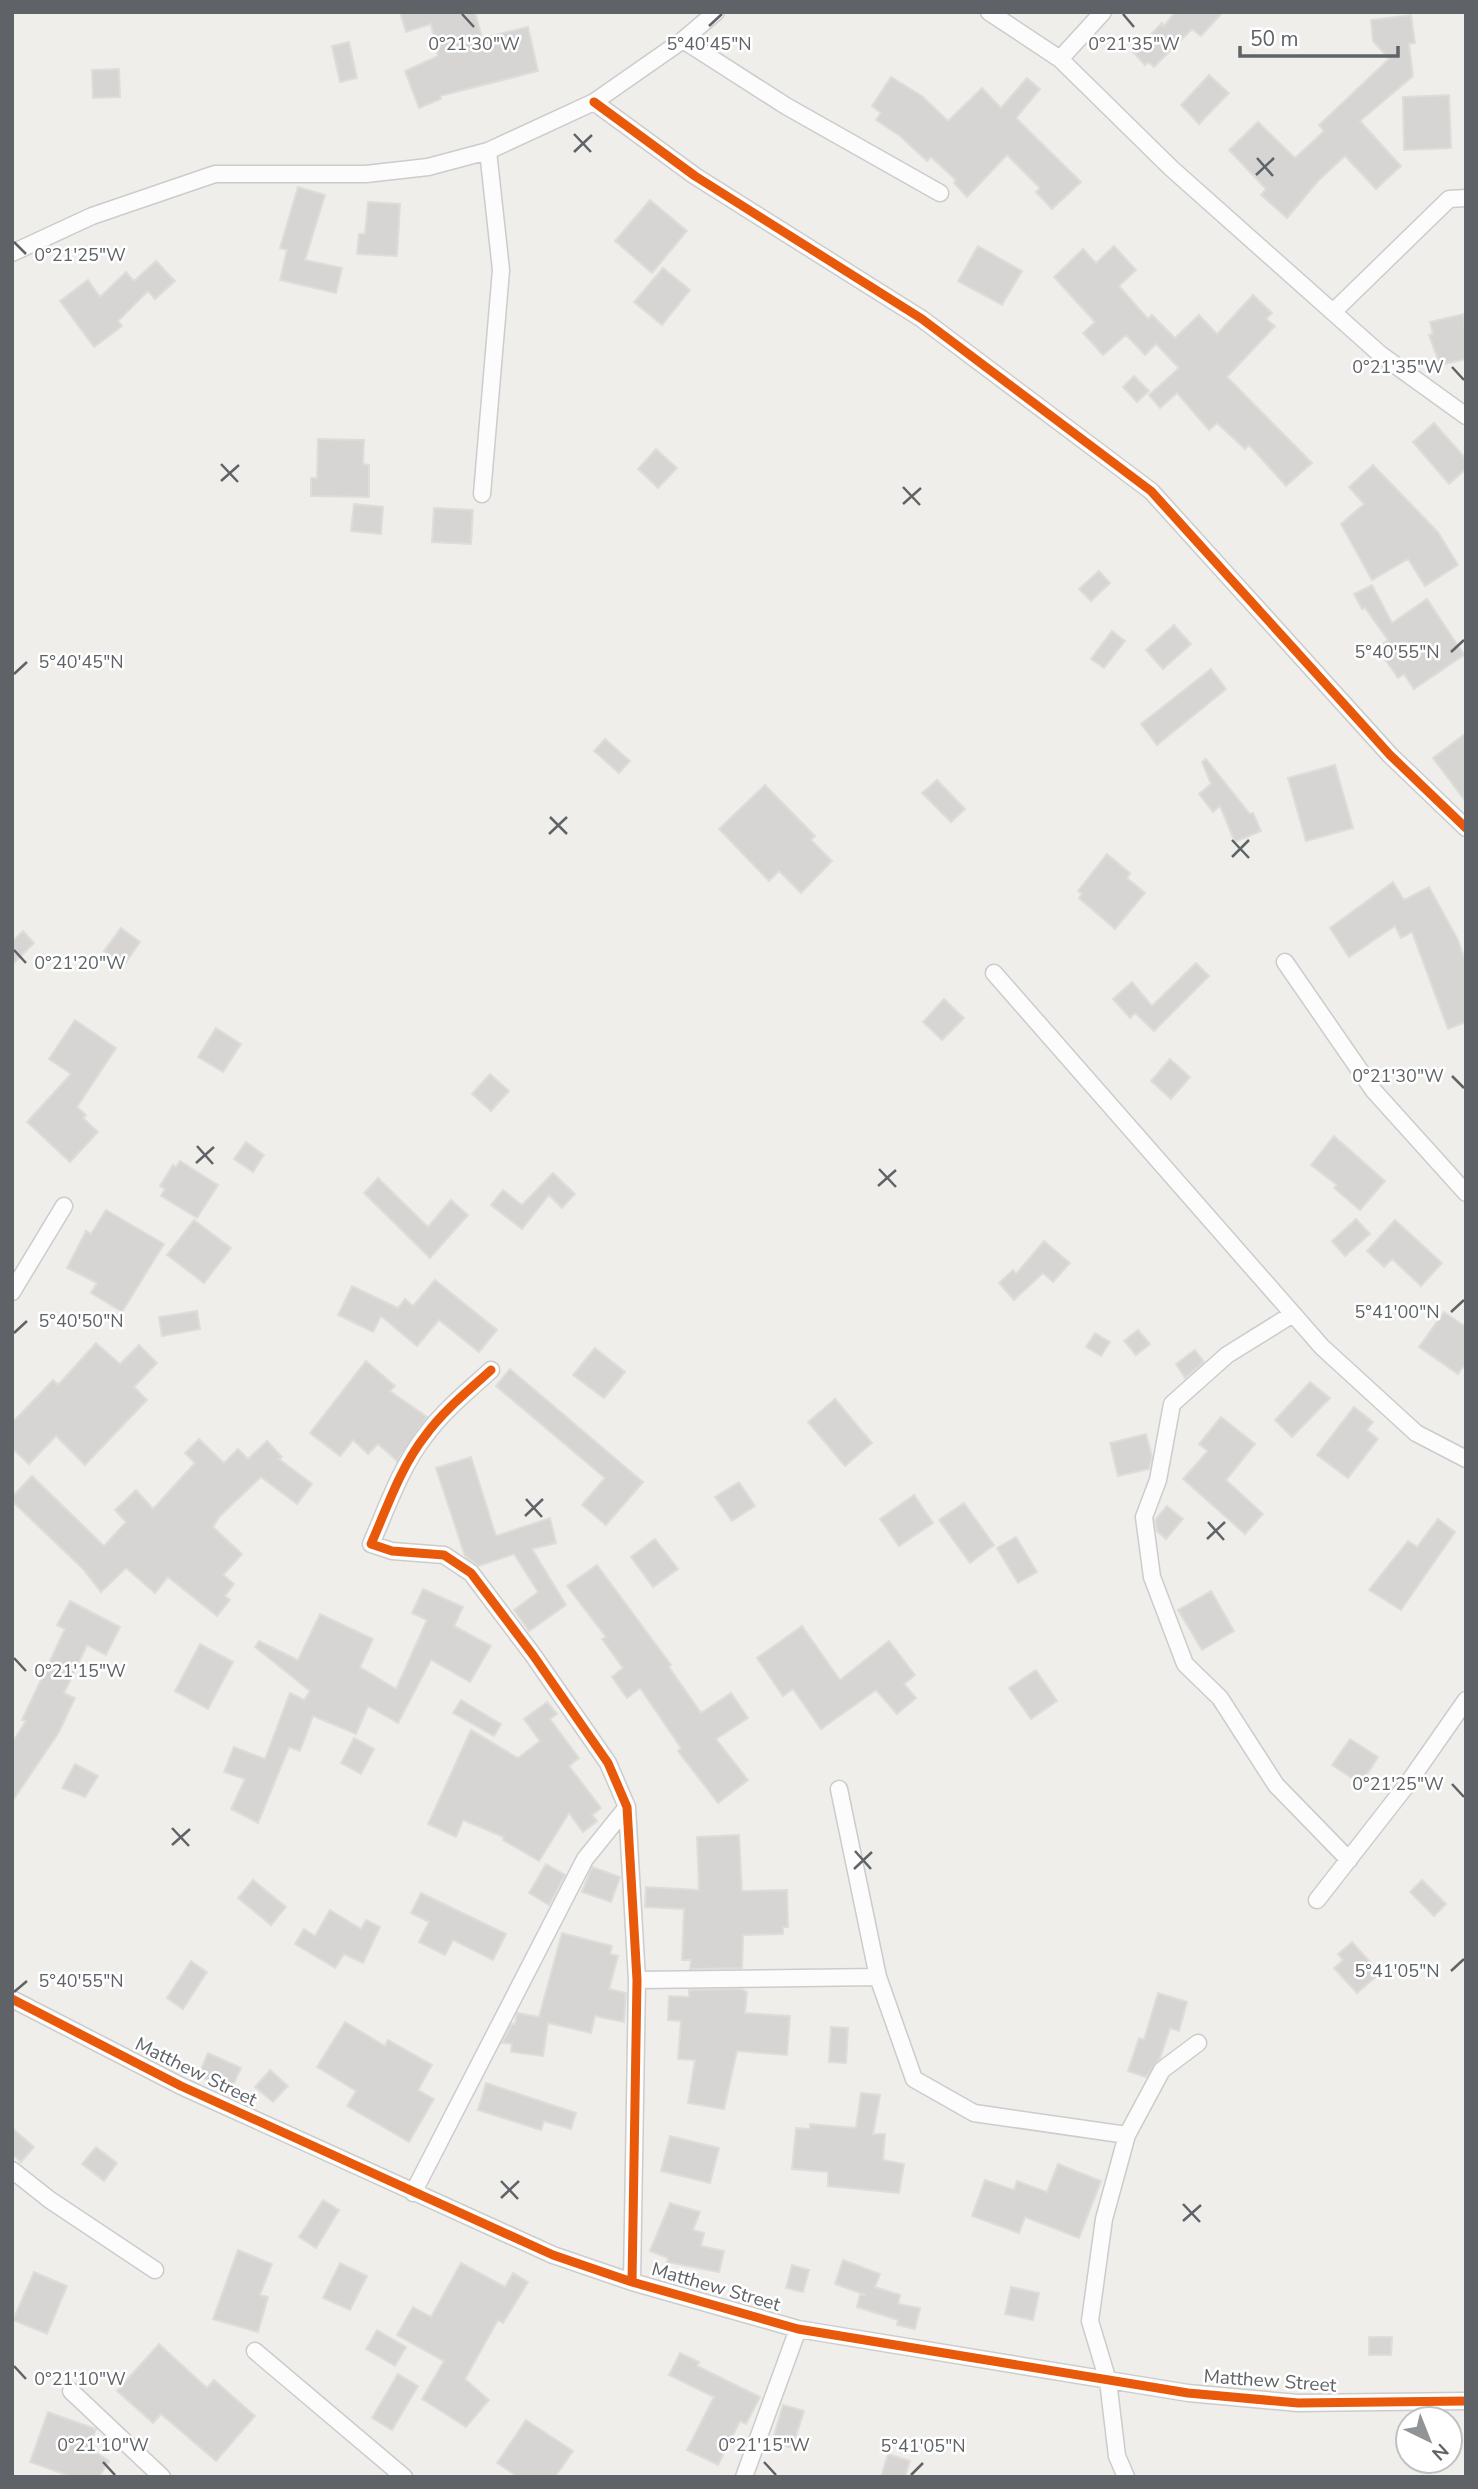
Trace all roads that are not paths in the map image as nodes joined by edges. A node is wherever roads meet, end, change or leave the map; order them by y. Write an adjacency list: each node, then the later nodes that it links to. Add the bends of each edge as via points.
1 (716, 12): 4 (street)
2 (989, 12): 5 (street)
3 (1104, 12): 5 (street)
4 (683, 40): 6 (street); 8 (street, via 786,106)
5 (1060, 59): 11 (street, via 1171,167)
6 (594, 102): 7 (street); 14 (street, via 695,176 922,319 1151,491 1390,755)
7 (488, 151): 10 (street, via 428,167 366,174 215,174 92,216); 13 (street, via 501,270)
8 (940, 193)
9 (1466, 198): 11 (street, via 1449,199)
10 (12, 253)
11 (1333, 312): 12 (street, via 1380,354)
12 (1466, 416)
13 (481, 494)
14 (1466, 828)
15 (1285, 962): 17 (street, via 1374,1091)
16 (994, 973): 20 (street)
17 (1466, 1193)
18 (64, 1206): 19 (street)
19 (12, 1292)
20 (1293, 1314): 22 (street, via 1322,1347 1416,1433); 26 (street, via 1227,1355 1171,1404 1158,1480 1144,1517 1152,1577 1185,1664 1220,1698 1276,1785)
21 (491, 1370): 25 (street, via 424,1437 399,1479 371,1544 392,1551 444,1555 471,1573 608,1763)
22 (1466, 1459)
23 (1466, 1700): 26 (street)
24 (839, 1789): 28 (street)
25 (626, 1807): 29 (street); 34 (street, via 585,1859)
26 (1349, 1860): 27 (street)
27 (1318, 1900)
28 (878, 1977): 29 (street); 32 (street, via 914,2079 974,2113)
29 (637, 1980): 36 (street)
30 (12, 1999): 34 (street, Matthew Street, via 181,2086)
31 (1198, 2043): 32 (street, via 1162,2070)
32 (1127, 2135): 39 (street, via 1104,2218 1090,2320)
33 (12, 2170): 35 (street)
34 (413, 2193): 36 (street, Matthew Street, via 553,2255)
35 (155, 2270)
36 (632, 2282): 37 (street, Matthew Street)
37 (798, 2329): 39 (street, Matthew Street); 44 (street)
38 (255, 2351): 43 (street)
39 (1108, 2381): 41 (street, Matthew Street, via 1298,2403); 45 (street, via 1117,2456)
40 (71, 2391): 42 (street)
41 (1466, 2401)
42 (162, 2477)
43 (404, 2477)
44 (744, 2477)
45 (1126, 2477)

